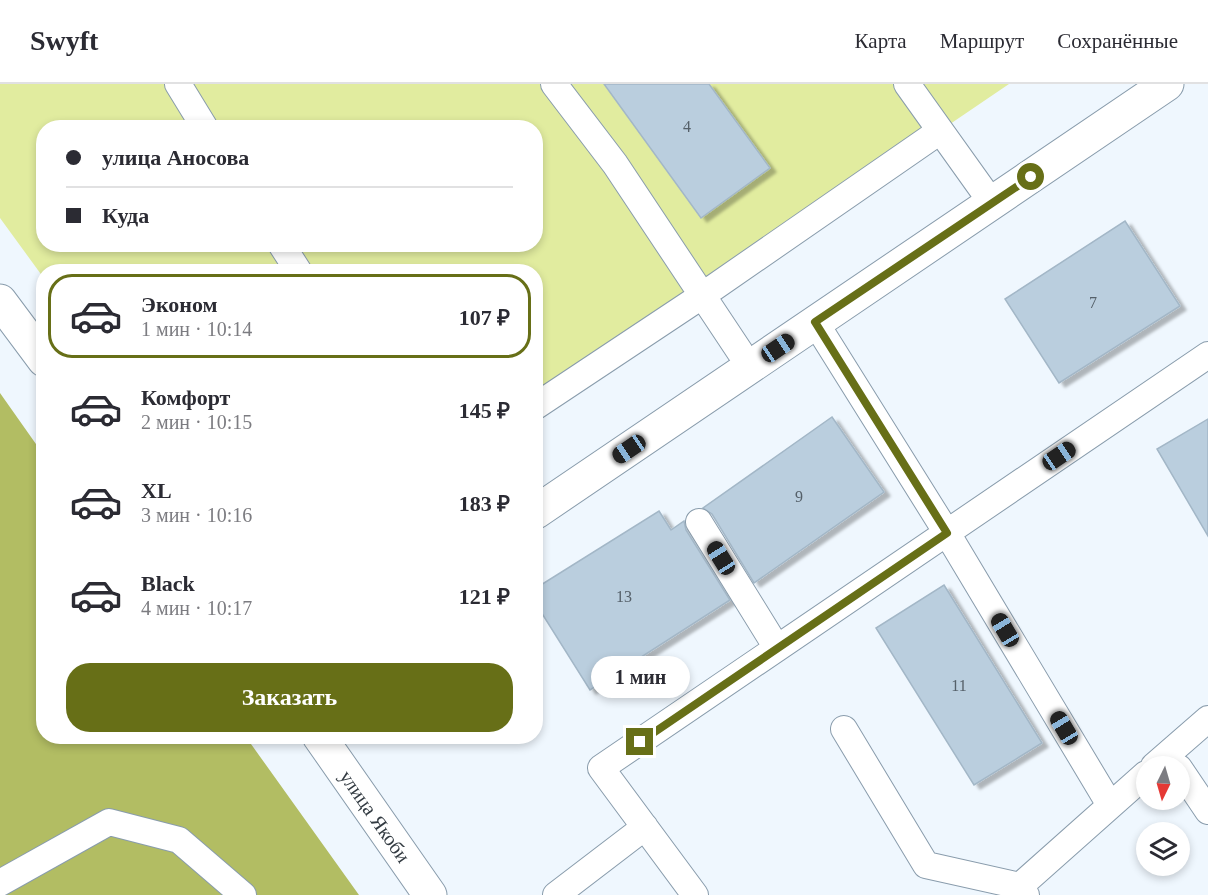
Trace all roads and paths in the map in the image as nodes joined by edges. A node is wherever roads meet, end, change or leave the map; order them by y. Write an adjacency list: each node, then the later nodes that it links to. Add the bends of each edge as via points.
1 (178, 84): 5 (lane)
2 (554, 84): 8 (lane, via 615,164)
3 (907, 84): 6 (lane)
4 (1167, 84): 7 (street)
5 (200, 120)
6 (940, 131): 7 (lane); 8 (lane)
7 (992, 203): 10 (street)
8 (703, 296): 12 (lane); 14 (lane)
9 (0, 301): 11 (street)
10 (815, 322): 15 (street); 17 (lane)
11 (36, 349)
12 (740, 352)
13 (1208, 355): 17 (lane)
14 (543, 401)
15 (543, 507)
16 (699, 522): 18 (lane)
17 (947, 533): 18 (lane); 25 (lane)
18 (777, 648): 27 (lane, via 601,768)
19 (1208, 719): 22 (lane)
20 (844, 729): 29 (lane, via 926,865)
21 (325, 744): 31 (street, улица Якоби)
22 (1177, 756)
23 (1136, 783): 25 (lane)
24 (1190, 789): 26 (lane)
25 (1110, 806): 29 (lane)
26 (1208, 811)
27 (645, 827): 32 (lane); 33 (lane)
28 (0, 883): 30 (lane, via 109,822 179,840)
29 (1023, 890)
30 (243, 895)
31 (430, 895)
32 (556, 895)
33 (695, 895)

